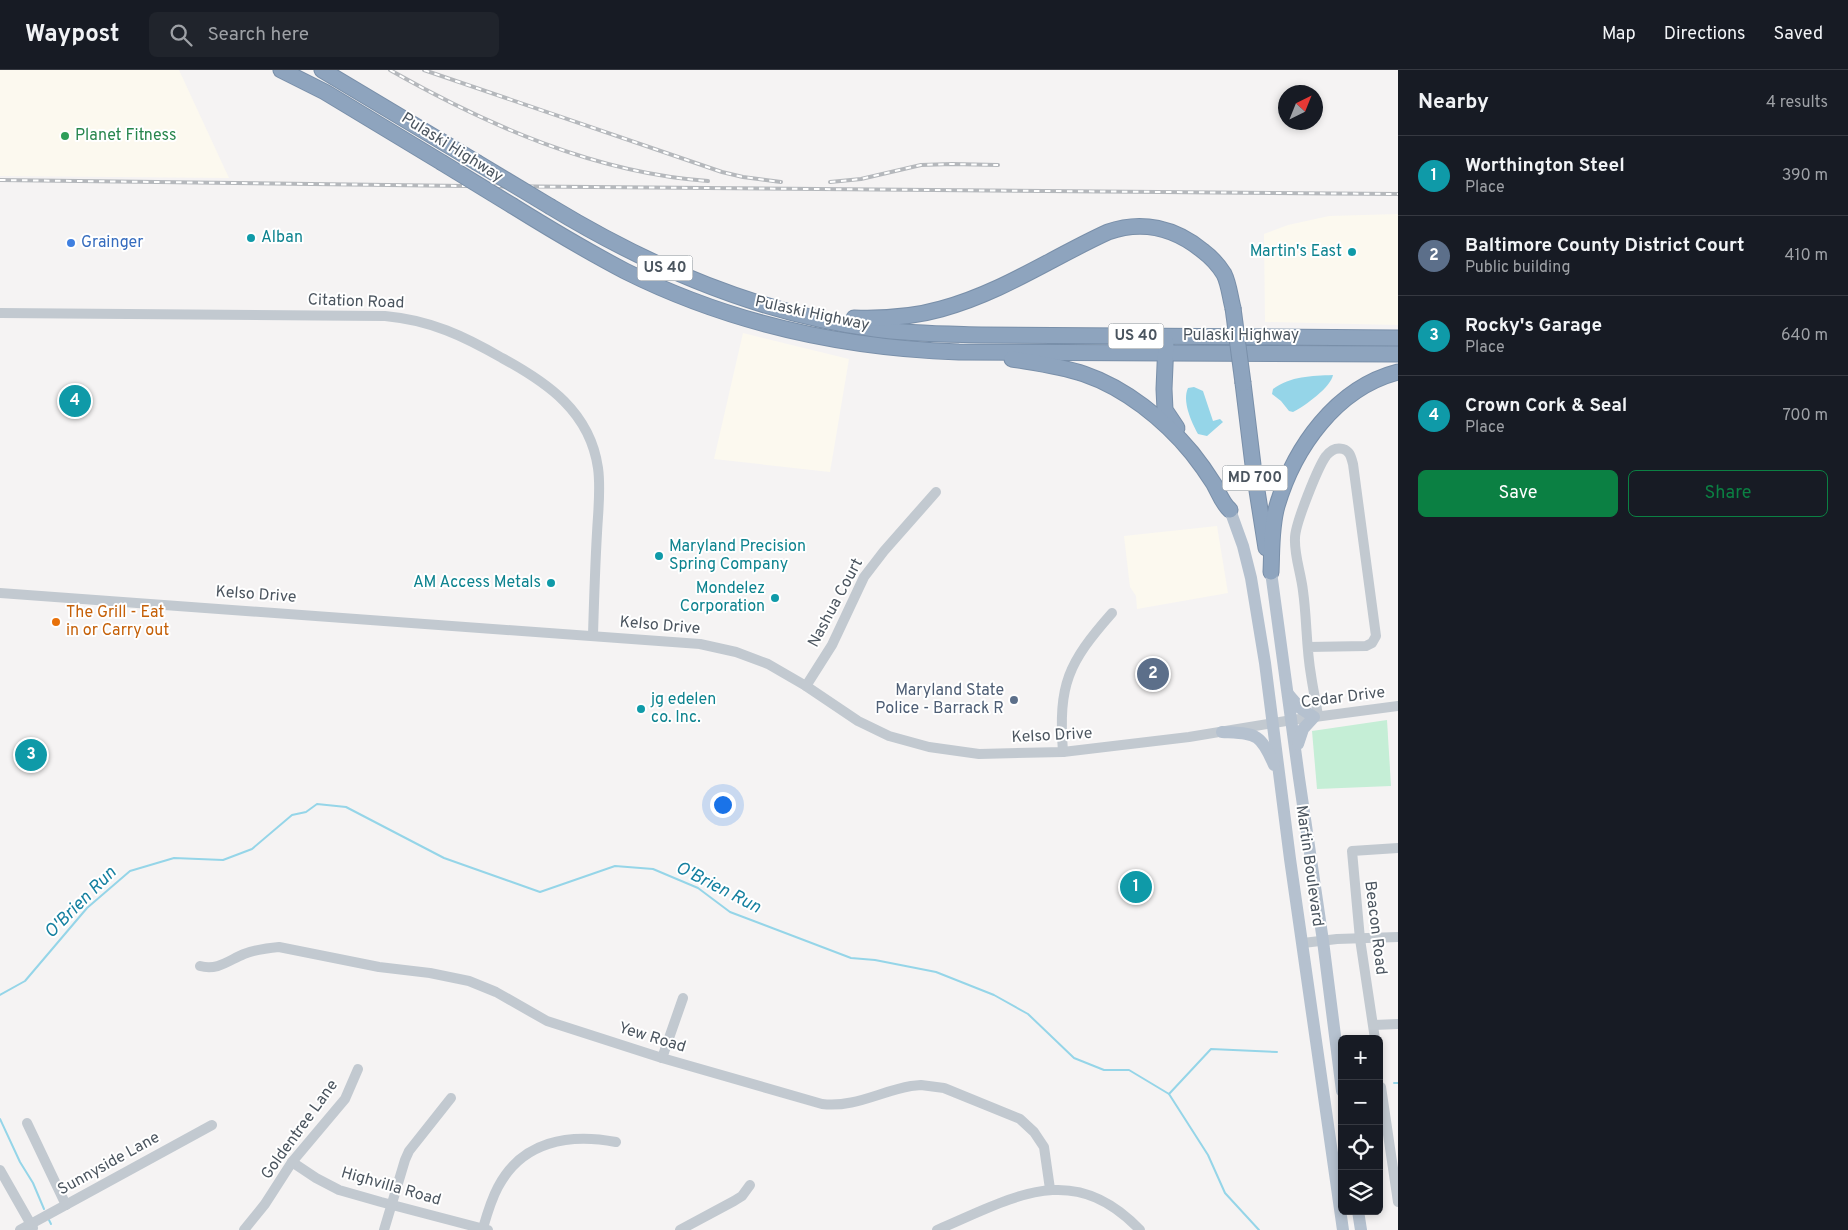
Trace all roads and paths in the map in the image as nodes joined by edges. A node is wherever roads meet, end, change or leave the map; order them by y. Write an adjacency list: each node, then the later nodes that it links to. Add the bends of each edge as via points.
1 (281, 70): 5 (highway, Pulaski Highway / US 40, bridge, via 360,113 592,253 662,288 729,313)
2 (322, 70): 4 (highway, Pulaski Highway / US 40, bridge, via 608,241 670,270)
3 (0, 313): 17 (street, Citation Road, via 385,316 418,320 445,328 490,351 554,390 577,416 592,446 598,468)
4 (809, 317): 5 (highway); 6 (highway, Pulaski Highway / US 40, via 874,329 924,333); 14 (highway, MD 700, bridge, via 892,318 942,309 992,290 1126,226 1147,226 1174,233 1207,254 1224,275 1233,308 1253,465)
5 (801, 333): 8 (highway, Pulaski Highway / US 40, via 890,347)
6 (1167, 336): 7 (highway, Pulaski Highway / US 40); 9 (highway)
7 (1398, 338)
8 (959, 352): 9 (highway, Pulaski Highway / US 40); 13 (highway, via 1067,369 1097,379 1124,394 1156,418 1192,452)
9 (1166, 353): 10 (highway, Pulaski Highway / US 40); 13 (highway, MD 700, via 1164,389 1167,415 1217,480)
10 (1398, 354)
11 (1398, 372): 14 (highway, via 1351,395 1322,421 1304,444 1292,466 1277,508)
12 (936, 492): 19 (street, Nashua Court, via 867,572 832,645)
13 (1230, 510): 24 (main road, Martin Boulevard / MD 700, via 1251,578)
14 (1272, 572): 20 (main road, Martin Boulevard / MD 700)
15 (0, 592): 17 (street, Kelso Drive)
16 (1112, 613): 26 (street, via 1078,655 1066,682 1061,716)
17 (593, 635): 19 (street, Kelso Drive, via 677,641 721,648 768,664)
18 (1308, 647): 18 (street, via 1295,535 1326,456 1341,448 1349,453 1353,464 1376,636 1366,646); 22 (street)
19 (806, 686): 26 (street, Kelso Drive, via 858,721 905,741 979,754)
20 (1288, 694): 22 (main road, via 1300,708); 23 (main road, Martin Boulevard / MD 700)
21 (1398, 706): 22 (street, Cedar Drive)
22 (1316, 717): 23 (street, Cedar Drive); 27 (main road, via 1303,728)
23 (1292, 720): 24 (street, Kelso Drive); 27 (main road, Martin Boulevard / MD 700)
24 (1273, 723): 25 (street, Kelso Drive); 28 (main road, Martin Boulevard / MD 700)
25 (1222, 732): 26 (street, Kelso Drive); 28 (main road, via 1248,734 1259,739)
26 (1063, 752)
27 (1297, 753): 32 (main road, Martin Boulevard / MD 700)
28 (1280, 778): 33 (main road, Martin Boulevard / MD 700)
29 (1398, 848): 31 (street, Beacon Road, via 1352,851)
30 (1398, 937): 31 (street)
31 (1360, 939): 32 (street); 37 (street, Beacon Road)
32 (1323, 941): 33 (street); 41 (main road, Martin Boulevard / MD 700)
33 (1303, 943): 64 (main road, Martin Boulevard / MD 700)
34 (200, 966): 39 (street, Yew Road, via 215,968 244,954 279,947 387,969 452,977 496,992 547,1021)
35 (683, 998): 39 (street)
36 (1398, 1024): 37 (street)
37 (1374, 1025): 38 (street, Beacon Road)
38 (1375, 1035)
39 (662, 1058): 51 (street, Yew Road, via 832,1105 904,1087 944,1088 1013,1115 1028,1125 1044,1148)
40 (358, 1069): 47 (street, Goldentree Lane, via 345,1099)
41 (1341, 1080)
42 (1383, 1093): 49 (street)
43 (450, 1098): 53 (street, via 410,1151)
44 (27, 1123): 54 (street)
45 (212, 1125): 54 (street, Sunnyside Lane)
46 (616, 1142): 57 (street, via 569,1139 550,1142 532,1151 503,1178 492,1201)
47 (292, 1162): 53 (street, Highvilla Road, via 339,1190); 59 (street, Goldentree Lane)
48 (0, 1170): 56 (street)
49 (1396, 1177): 52 (street)
50 (750, 1185): 61 (street, via 742,1196)
51 (1050, 1189): 62 (street, via 1025,1194); 63 (street, via 1072,1191 1103,1201)
52 (1398, 1202)
53 (391, 1204): 57 (street, Highvilla Road); 60 (street)
54 (66, 1205): 56 (street, Sunnyside Lane)
55 (1359, 1215): 65 (main road)
56 (32, 1227): 58 (street, Sunnyside Lane)
57 (486, 1229)
58 (20, 1230)
59 (244, 1230)
60 (384, 1230)
61 (680, 1230)
62 (937, 1230)
63 (1140, 1230)
64 (1343, 1230)
65 (1361, 1230)

